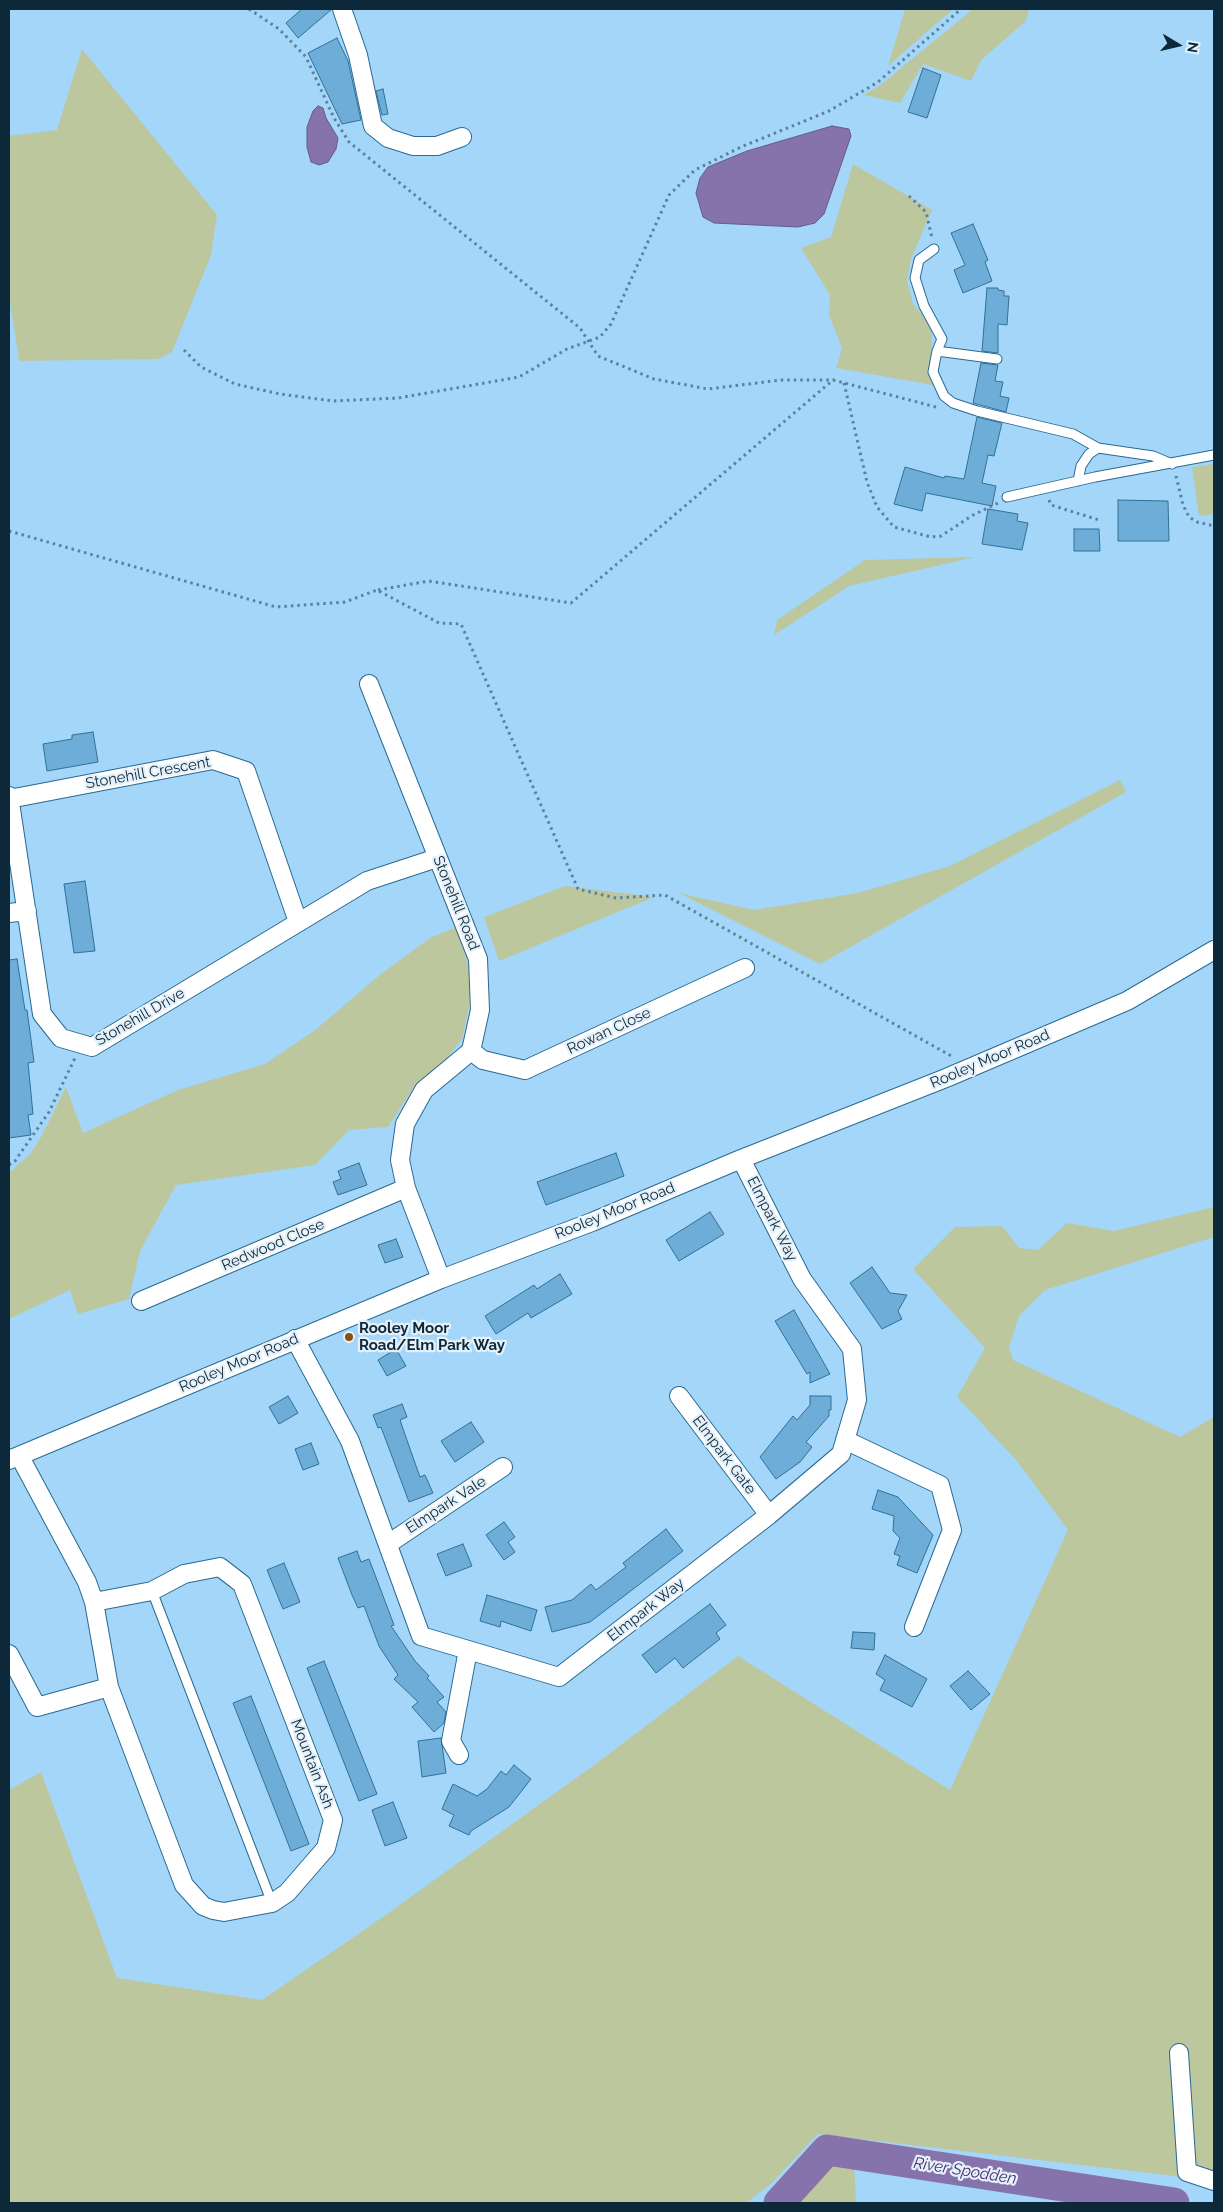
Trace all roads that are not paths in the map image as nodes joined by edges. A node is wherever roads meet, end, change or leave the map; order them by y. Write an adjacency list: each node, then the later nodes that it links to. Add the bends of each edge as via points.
1 (342, 9): 2 (street, via 358,55 373,126 388,138 413,146 437,146)
2 (462, 137)
3 (934, 249): 4 (lane, via 919,260 915,278 924,306 942,339)
4 (936, 351): 5 (lane); 6 (lane, via 933,372 944,396 953,403 1073,434)
5 (997, 359)
6 (1098, 448): 8 (lane, via 1154,456); 9 (lane, via 1081,466)
7 (1214, 455): 8 (lane)
8 (1172, 464): 9 (lane)
9 (1078, 481): 10 (lane)
10 (1007, 497)
11 (370, 684): 13 (street, Stonehill Road)
12 (9, 797): 14 (street, Stonehill Drive); 16 (street, Stonehill Crescent, via 214,760 246,771)
13 (437, 858): 16 (street, Stonehill Drive, via 367,881); 19 (street, Stonehill Road, via 478,959 480,1010)
14 (26, 911): 15 (street); 16 (street, Stonehill Drive, via 42,1014 61,1038 92,1046)
15 (9, 913)
16 (298, 922)
17 (1214, 950): 20 (street, Rooley Moor Road, via 1127,1001)
18 (745, 968): 19 (street, Rowan Close, via 525,1070 483,1060)
19 (471, 1051): 21 (street, via 424,1090 405,1124 400,1160)
20 (741, 1159): 22 (street, Rooley Moor Road, via 592,1222); 26 (street, Elmpark Way, via 802,1279 852,1349 857,1400)
21 (406, 1188): 22 (street); 23 (street, Redwood Close)
22 (441, 1279): 24 (street, Rooley Moor Road)
23 (141, 1301)
24 (295, 1339): 27 (street, Rooley Moor Road); 30 (street, Elmpark Way, via 350,1441)
25 (680, 1396): 29 (street, Elmpark Gate)
26 (845, 1440): 29 (street, Elmpark Way, via 841,1454); 33 (street, via 940,1485 952,1530)
27 (14, 1458): 32 (street, Mountain Ash, via 87,1582)
28 (504, 1467): 30 (street, Elmpark Vale)
29 (769, 1515): 34 (street, Elmpark Way, via 559,1677)
30 (388, 1544): 34 (street, Elmpark Way, via 422,1636)
31 (152, 1591): 32 (street, Mountain Ash); 38 (lane); 38 (street, Mountain Ash, via 184,1574 220,1567 242,1584 334,1820 326,1848 287,1893)
32 (94, 1602): 36 (street, Mountain Ash)
33 (914, 1627)
34 (468, 1650): 37 (street, via 452,1741)
35 (9, 1654): 36 (street, via 37,1707)
36 (109, 1687): 38 (street, Mountain Ash, via 184,1886 203,1906 213,1910 224,1912)
37 (459, 1755)
38 (272, 1903)
39 (1179, 2053): 40 (street, via 1188,2172)
40 (1214, 2180)

